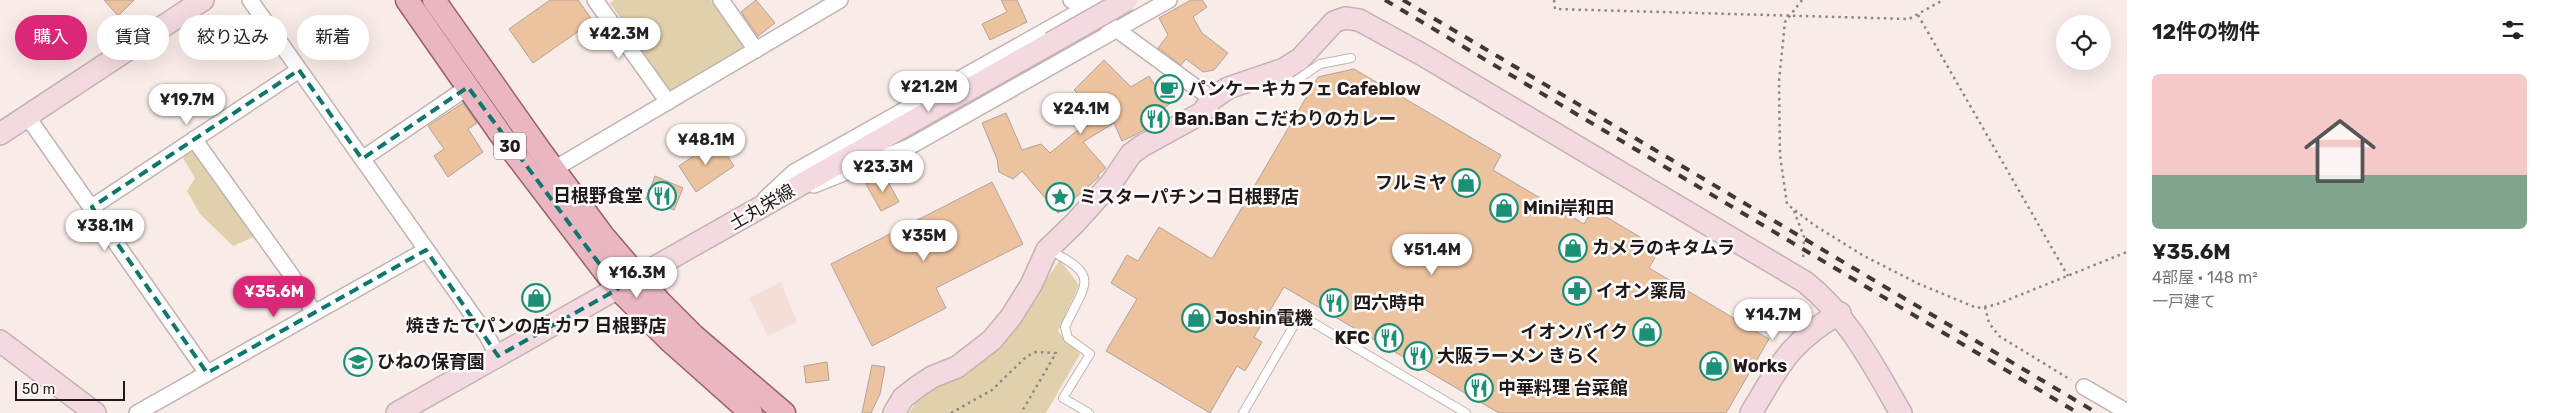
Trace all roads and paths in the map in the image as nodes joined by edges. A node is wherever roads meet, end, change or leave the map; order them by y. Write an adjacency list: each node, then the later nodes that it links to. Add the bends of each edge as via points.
1 (203, 0): 26 (street)
2 (250, 0): 22 (street)
3 (406, 0): 23 (main road, 30)
4 (434, 0): 30 (main road, 30)
5 (594, 0): 25 (street)
6 (721, 0): 19 (street)
7 (840, 0): 19 (street)
8 (1071, 0): 15 (street)
9 (1100, 0): 15 (street)
10 (1126, 0): 31 (street, 土丸栄線, bridge)
11 (1169, 0): 18 (street)
12 (1554, 0): 17 (path, via 1555,9)
13 (1802, 0): 17 (path)
14 (1943, 0): 16 (path)
15 (1084, 8): 18 (street); 34 (street, via 794,172)
16 (1917, 14): 17 (path, via 1909,19); 39 (path)
17 (1790, 16): 33 (path, via 1785,22 1779,90 1780,155 1787,204)
18 (1116, 29): 24 (street); 31 (street, via 909,147 852,172)
19 (756, 50): 25 (street)
20 (1351, 58): 21 (lane, via 1320,64 1291,84)
21 (1284, 68): 24 (street, via 1228,88); 44 (street, via 1300,58 1334,22 1345,18 1359,20 1766,258 1805,282)
22 (299, 70): 28 (street); 29 (street)
23 (468, 87): 29 (street); 41 (main road, 30)
24 (1212, 99): 36 (street, via 1202,113 1131,154 1112,182)
25 (668, 102): 30 (street)
26 (27, 116): 27 (street); 32 (street)
27 (0, 134)
28 (194, 139): 32 (street); 43 (street, via 292,276)
29 (362, 160): 35 (street)
30 (554, 169): 40 (main road, 30, via 604,236)
31 (780, 197): 34 (street, 土丸栄線)
32 (92, 207): 47 (street)
33 (1794, 209): 38 (path, via 1804,238); 42 (path, via 1864,256 1918,284 1977,308)
34 (750, 214): 40 (street, 土丸栄線)
35 (426, 250): 43 (street); 46 (street)
36 (1048, 250): 55 (street, via 1031,285 992,340 957,367 917,387 903,398); 58 (lane, via 1070,261 1086,279 1083,294 1065,327 1068,338 1090,354 1063,398)
37 (2127, 252): 39 (path)
38 (1802, 267)
39 (2068, 276): 42 (path)
40 (640, 277): 41 (street, 土丸栄線); 54 (main road, 30, via 694,336)
41 (618, 289): 46 (street, 土丸栄線); 53 (main road, 30, via 669,340)
42 (1985, 307): 48 (path, via 1989,323 1998,336)
43 (314, 313): 47 (street)
44 (1840, 314): 61 (street, via 1805,335 1787,354); 62 (street)
45 (0, 341): 50 (street)
46 (498, 356): 52 (street, 土丸栄線)
47 (208, 373): 51 (street)
48 (2084, 387): 49 (street)
49 (2125, 408)
50 (95, 413)
51 (136, 413)
52 (397, 413)
53 (751, 413)
54 (784, 413)
55 (894, 413)
56 (951, 413): 57 (path, via 992,390 1027,356 1036,352 1056,353)
57 (1021, 413)
58 (1089, 413)
59 (1242, 413): 60 (lane, via 1300,315)
60 (1466, 413)
61 (1751, 413)
62 (1901, 413)

